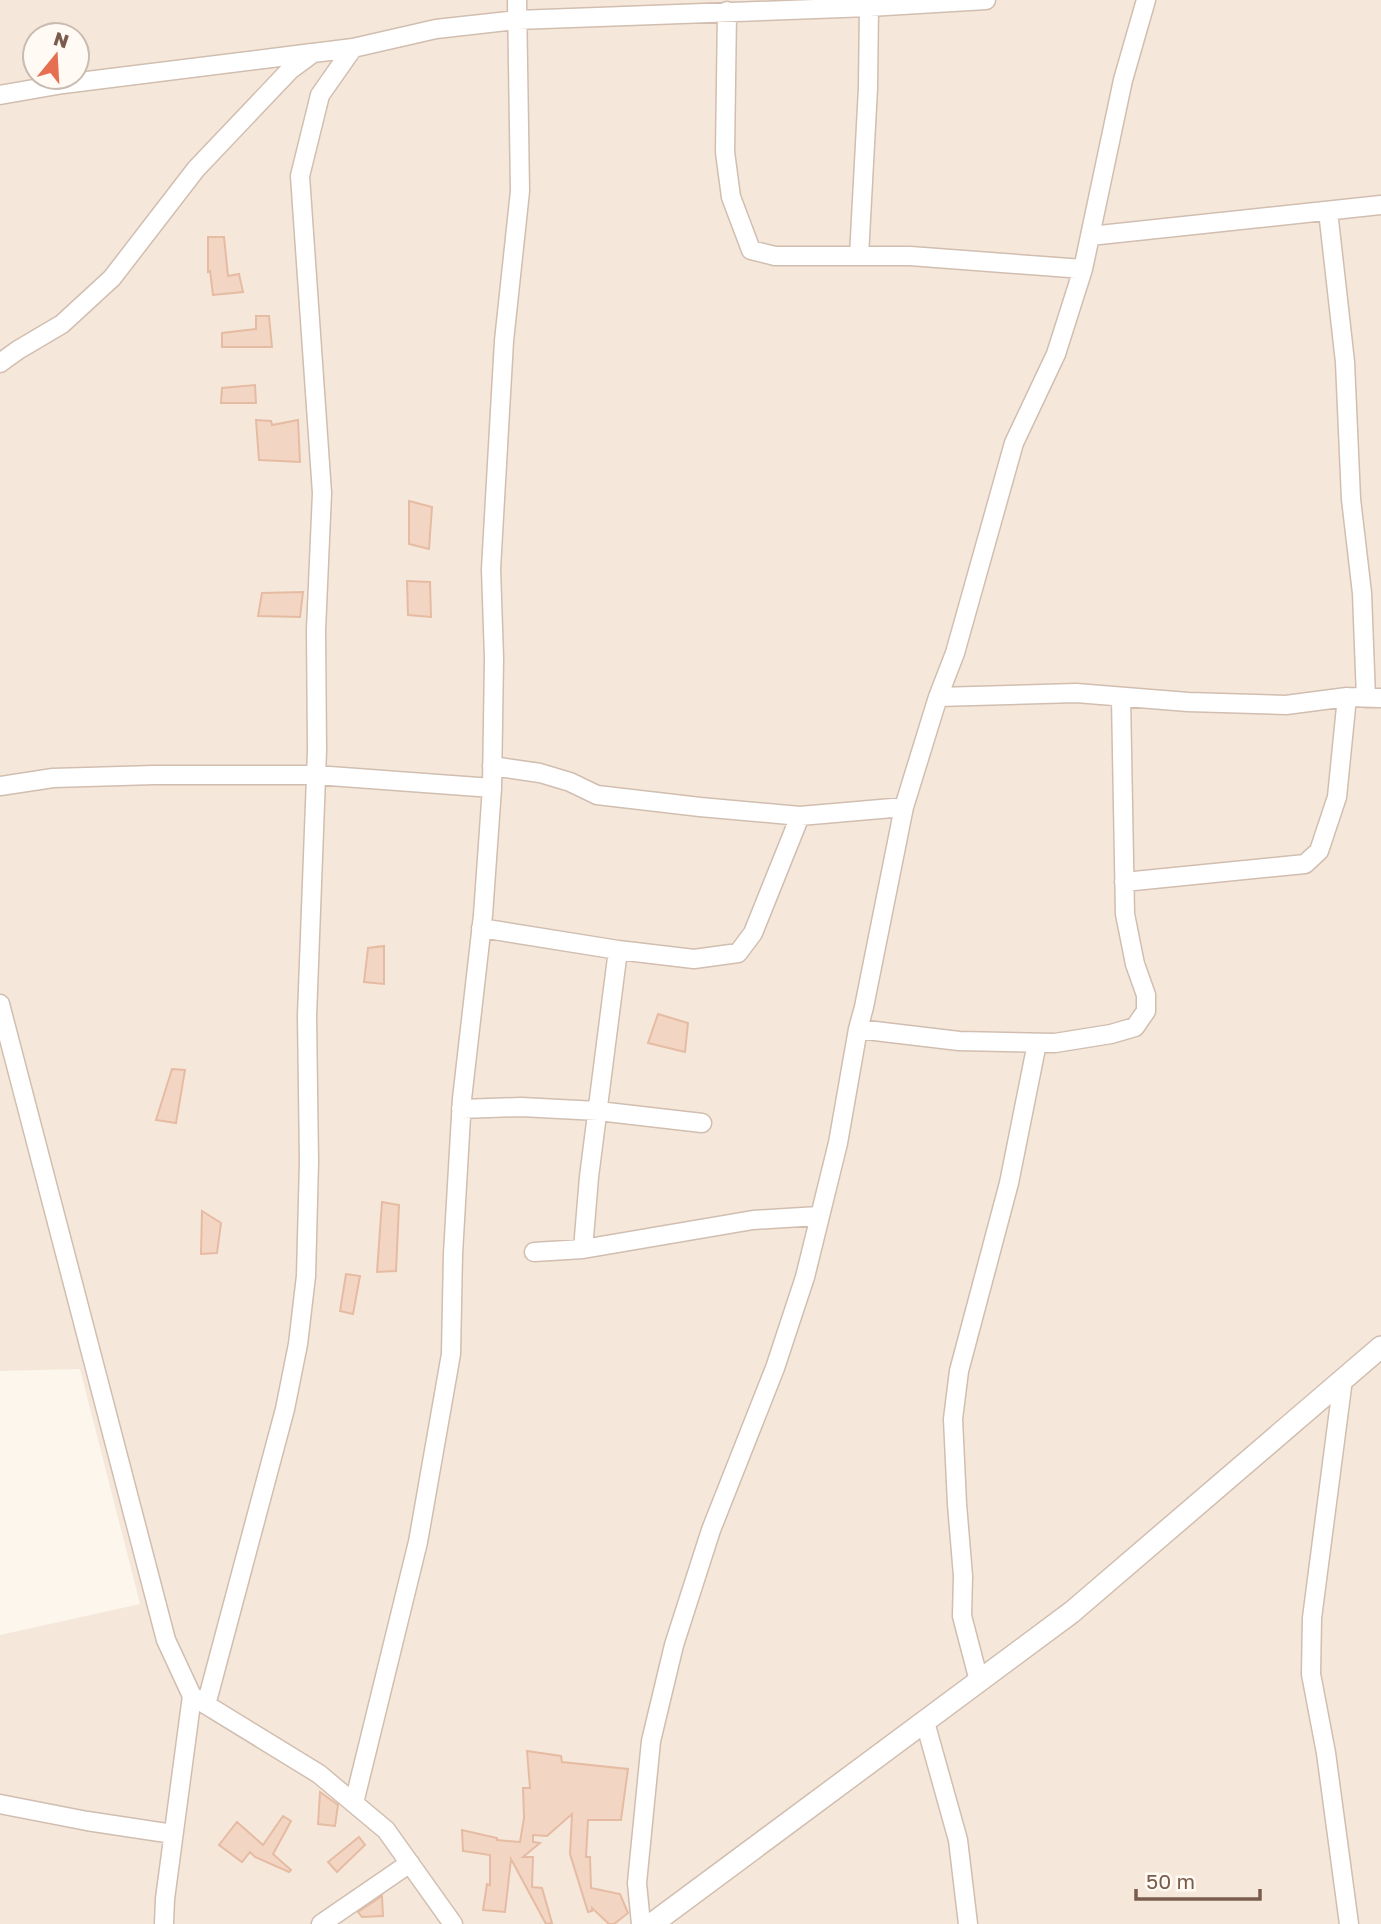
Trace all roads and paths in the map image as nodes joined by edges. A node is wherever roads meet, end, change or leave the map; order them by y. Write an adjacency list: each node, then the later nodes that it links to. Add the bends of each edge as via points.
1 (517, 0): 6 (street)
2 (986, 0): 4 (street)
3 (1146, 0): 12 (street, via 1123,80)
4 (869, 7): 5 (street); 13 (street)
5 (727, 12): 6 (street); 13 (street, via 725,152 731,197 751,250 775,256)
6 (517, 20): 7 (street, via 436,29); 20 (street, via 520,191 504,341 491,569)
7 (353, 48): 8 (street); 21 (street, via 320,95 300,176 322,493)
8 (313, 53): 9 (street); 15 (street, via 290,70 196,170 112,278 62,324)
9 (0, 95)
10 (1381, 205): 11 (street)
11 (1328, 211): 12 (street); 19 (street, via 1345,362 1351,499)
12 (1090, 236): 14 (street)
13 (859, 256): 14 (street)
14 (1083, 269): 16 (street, via 1056,354 1014,443 955,653)
15 (0, 363)
16 (938, 697): 17 (street); 24 (street)
17 (1121, 697): 18 (street, via 1286,705); 26 (street)
18 (1347, 697): 19 (street); 26 (street, via 1337,797 1319,851 1305,864)
19 (1374, 698)
20 (492, 766): 23 (street); 25 (street, via 540,773 597,795)
21 (316, 775): 22 (street, via 53,778); 23 (street); 41 (street, via 307,1016 309,1162 298,1344 285,1409)
22 (0, 786)
23 (492, 788): 27 (street)
24 (904, 807): 25 (street); 30 (street)
25 (800, 816): 28 (street, via 753,933 738,953 694,959)
26 (1124, 882): 31 (street, via 1125,915 1146,1011 1135,1027 1055,1044)
27 (481, 928): 28 (street); 32 (street)
28 (618, 950): 33 (street)
29 (0, 1004): 41 (street, via 166,1640)
30 (858, 1029): 31 (street, via 959,1041); 35 (street, via 838,1143)
31 (1037, 1043): 40 (street, via 1009,1182 959,1371 953,1419 962,1616)
32 (461, 1109): 33 (street); 43 (street, via 451,1354 418,1542)
33 (598, 1111): 34 (street); 36 (street)
34 (702, 1122)
35 (818, 1216): 36 (street, via 753,1220); 50 (street, via 805,1277 775,1368 712,1530 671,1657 651,1741 637,1882)
36 (583, 1249): 37 (street)
37 (534, 1252)
38 (1381, 1347): 39 (street)
39 (1343, 1379): 40 (street, via 1072,1612); 53 (street, via 1312,1618 1311,1675)
40 (979, 1681): 42 (street)
41 (199, 1701): 43 (street, via 320,1774); 45 (street)
42 (925, 1721): 51 (street); 52 (street, via 958,1840)
43 (354, 1803): 46 (street, via 386,1830)
44 (0, 1804): 45 (street)
45 (173, 1834): 47 (street)
46 (410, 1863): 48 (street); 49 (street)
47 (164, 1924)
48 (321, 1924)
49 (453, 1924)
50 (641, 1924)
51 (653, 1924)
52 (968, 1924)
53 (1349, 1924)

